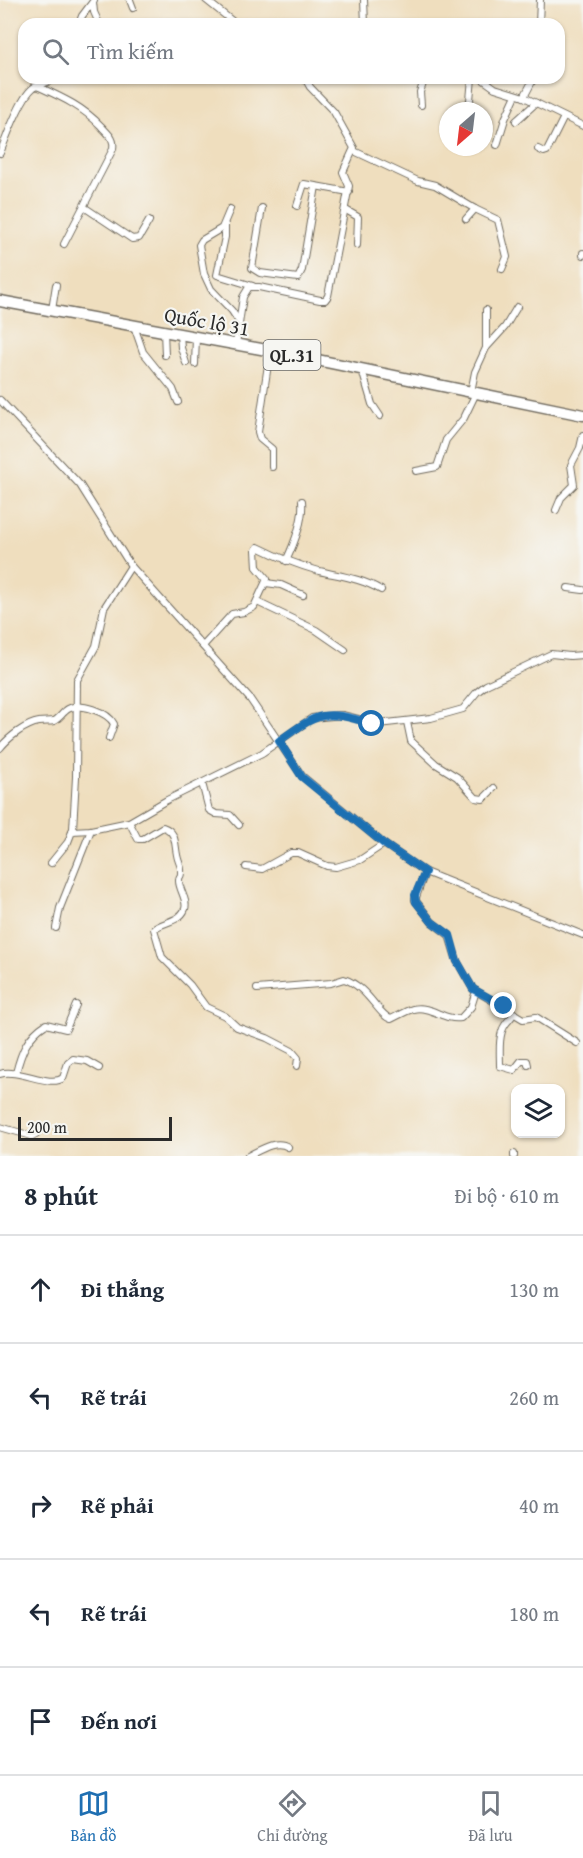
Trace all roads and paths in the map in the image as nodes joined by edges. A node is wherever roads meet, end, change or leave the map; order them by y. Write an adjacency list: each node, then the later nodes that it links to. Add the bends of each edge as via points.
1 (130, 0): 6 (street)
2 (206, 0): 9 (street)
3 (364, 0): 10 (street)
4 (540, 0): 11 (street)
5 (94, 1): 7 (street); 8 (street)
6 (133, 8)
7 (81, 18)
8 (97, 18)
9 (228, 18)
10 (365, 18)
11 (539, 18)
12 (42, 84): 18 (street)
13 (308, 84): 29 (street, via 334,112)
14 (423, 84): 23 (street)
15 (471, 84): 21 (street)
16 (489, 84): 19 (street)
17 (531, 84): 20 (street)
18 (37, 86): 30 (street, via 30,88); 34 (street, via 76,104 113,140)
19 (516, 95): 20 (street); 27 (street)
20 (524, 97): 22 (street)
21 (470, 102)
22 (536, 103): 24 (street); 25 (street)
23 (421, 105)
24 (564, 117): 26 (street); 28 (street, via 547,151)
25 (516, 121)
26 (583, 126)
27 (497, 145)
28 (538, 149)
29 (354, 151): 32 (street, via 343,172); 37 (street, via 435,185)
30 (0, 153)
31 (316, 186): 32 (street); 33 (street, via 302,186); 35 (street, via 298,278 260,273 252,268)
32 (349, 192): 38 (street)
33 (297, 206)
34 (84, 207): 40 (street, via 132,239 139,238); 42 (street)
35 (262, 208)
36 (230, 209): 41 (street)
37 (475, 209): 39 (street); 44 (street, via 501,223 507,257)
38 (346, 210): 43 (street, via 357,217); 46 (street, via 327,298)
39 (466, 219)
40 (149, 221)
41 (225, 225): 46 (street, via 217,275); 51 (street, via 199,245 211,289)
42 (64, 244)
43 (357, 245)
44 (502, 269)
45 (56, 285): 49 (street)
46 (254, 286): 51 (street, via 243,297)
47 (0, 301): 49 (highway, Quốc lộ 31 / QL.31)
48 (518, 307): 57 (street)
49 (52, 310): 52 (highway, Quốc lộ 31 / QL.31)
50 (486, 310): 57 (street)
51 (239, 322): 56 (street)
52 (134, 326): 53 (highway, Quốc lộ 31 / QL.31); 65 (street, via 143,352 173,389)
53 (164, 331): 54 (highway, Quốc lộ 31 / QL.31); 59 (street)
54 (180, 334): 55 (highway, Quốc lộ 31 / QL.31); 60 (street)
55 (196, 337): 56 (highway, Quốc lộ 31 / QL.31); 61 (street)
56 (236, 344): 58 (highway, Quốc lộ 31 / QL.31)
57 (486, 348): 63 (street, via 475,372)
58 (270, 351): 62 (highway, Quốc lộ 31 / QL.31); 69 (street, via 258,432 272,449)
59 (165, 356)
60 (186, 363)
61 (195, 364)
62 (361, 369): 63 (highway, Quốc lộ 31 / QL.31); 67 (street)
63 (474, 394): 66 (highway, Quốc lộ 31 / QL.31); 70 (street, via 464,418 446,440 437,467)
64 (0, 400): 74 (street, via 80,485)
65 (178, 402)
66 (583, 415)
67 (380, 416)
68 (583, 435): 72 (street, via 571,465 574,484)
69 (272, 467)
70 (416, 471)
71 (302, 501): 73 (street, via 299,526)
72 (556, 510)
73 (286, 561): 75 (street, via 257,547 257,567 267,576); 77 (street, via 346,575)
74 (131, 566): 81 (street); 84 (street, via 104,608 96,646 78,676)
75 (266, 583): 79 (street); 80 (street)
76 (568, 588): 78 (street)
77 (381, 590)
78 (583, 590)
79 (303, 595)
80 (257, 602): 81 (street, via 244,612 232,614); 82 (street, via 316,630)
81 (202, 646): 87 (street, via 250,699)
82 (345, 651)
83 (583, 655): 85 (street, via 545,656 486,685 459,711)
84 (76, 706): 86 (street, via 110,718 114,724); 88 (street, via 54,721 29,726); 94 (street)
85 (407, 722): 87 (street, via 372,724 342,715 317,716); 90 (street, via 411,741 457,777 476,798 483,799)
86 (109, 738)
87 (279, 741): 89 (street); 95 (street, via 302,777)
88 (0, 748)
89 (202, 783): 91 (street); 92 (street, via 209,810 232,816)
90 (494, 788)
91 (129, 822): 93 (street); 107 (street, via 138,839 164,827 171,830 176,840 185,906 182,913 154,929 162,957 206,1007 237,1027 292,1051)
92 (239, 825)
93 (91, 830): 94 (street); 99 (street, via 63,899)
94 (72, 831): 96 (street)
95 (384, 844): 97 (street, via 360,860 336,867 297,852 268,867); 98 (street)
96 (51, 863)
97 (246, 867)
98 (425, 872): 100 (street); 102 (street, via 416,902 432,922 450,935 457,961)
99 (56, 928)
100 (583, 935)
101 (257, 989): 102 (street, via 346,979 366,992 385,1018 391,1020 415,1008 461,1018 471,1007)
102 (476, 991): 104 (street)
103 (76, 1005): 109 (street, via 66,1029 46,1024 28,1040)
104 (514, 1013): 105 (street, via 526,1019 536,1017); 106 (street, via 502,1033 501,1066 514,1070 521,1061)
105 (577, 1043)
106 (528, 1065)
107 (297, 1066)
108 (99, 1068): 109 (street, via 75,1058 69,1061 58,1082)
109 (16, 1073): 110 (street)
110 (0, 1074)
111 (0, 1127): 112 (street, via 33,1136)
112 (40, 1127)
113 (288, 1147): 114 (street, via 280,1143)
114 (248, 1156)

